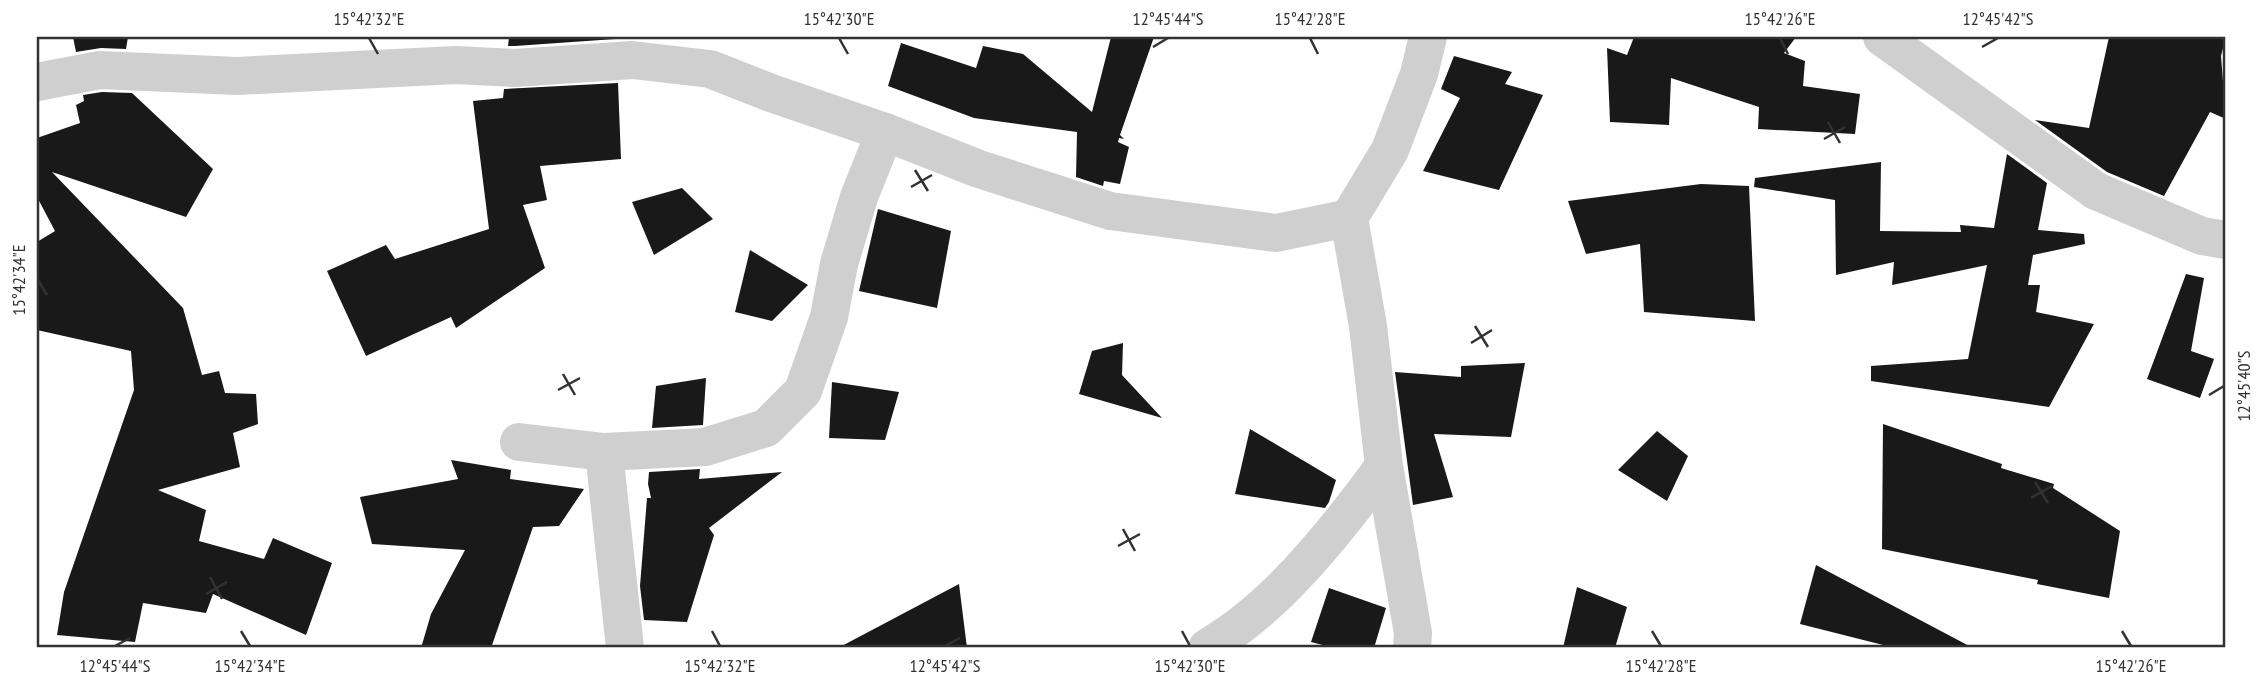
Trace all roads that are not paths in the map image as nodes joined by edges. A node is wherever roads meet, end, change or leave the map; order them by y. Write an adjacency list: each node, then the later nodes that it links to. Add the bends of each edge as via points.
1 (1428, 37): 5 (street, via 1390,150)
2 (1882, 37): 6 (street, via 2096,191 2202,236)
3 (37, 82): 4 (street, via 100,70 237,76 632,60 710,69)
4 (885, 132): 5 (street, via 979,169 1110,211 1276,233); 8 (street, via 859,197 829,317 803,391 766,429 705,447)
5 (1349, 218): 9 (street, via 1368,326)
6 (2226, 240)
7 (519, 442): 8 (street)
8 (604, 452): 10 (street)
9 (1384, 466): 11 (street, via 1297,572 1249,619); 12 (street)
10 (625, 648)
11 (1208, 648)
12 (1412, 648)

